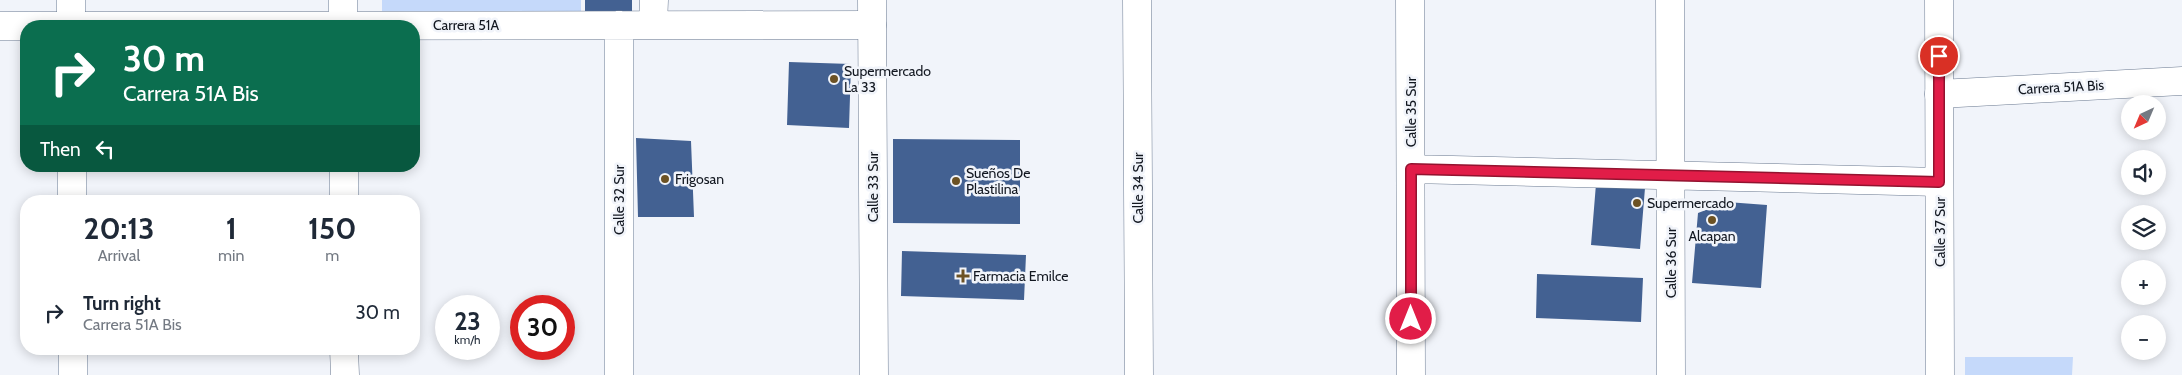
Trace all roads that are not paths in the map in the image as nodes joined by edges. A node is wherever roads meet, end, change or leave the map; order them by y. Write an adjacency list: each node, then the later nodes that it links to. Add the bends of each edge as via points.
1 (71, 0): 9 (street)
2 (1137, 0): 29 (street, Calle 34 Sur)
3 (1410, 0): 16 (street, Calle 35 Sur)
4 (1670, 0): 19 (street, Calle 36 Sur)
5 (1939, 0): 15 (street, Calle 37 Sur)
6 (872, 12): 7 (street, Carrera 51A); 28 (street, Calle 33 Sur)
7 (654, 13): 13 (street, Carrera 51A)
8 (343, 17): 10 (street, Carrera 51A); 13 (street, Carrera 51A)
9 (71, 20)
10 (252, 20)
11 (0, 26): 12 (street, Carrera 51A)
12 (20, 26)
13 (619, 26): 27 (street, Calle 32 Sur)
14 (2182, 81): 15 (street, Carrera 51A Bis)
15 (1939, 94): 20 (street, Calle 37 Sur)
16 (1411, 169): 19 (street); 30 (street, Calle 35 Sur)
17 (72, 172): 21 (street)
18 (344, 172): 22 (street)
19 (1670, 175): 20 (street); 31 (street, Calle 36 Sur)
20 (1939, 182): 32 (street, Calle 37 Sur)
21 (72, 195)
22 (344, 195)
23 (73, 355): 25 (street)
24 (344, 355): 26 (street)
25 (73, 375)
26 (345, 375)
27 (619, 375)
28 (874, 375)
29 (1139, 375)
30 (1411, 375)
31 (1671, 375)
32 (1940, 375)

